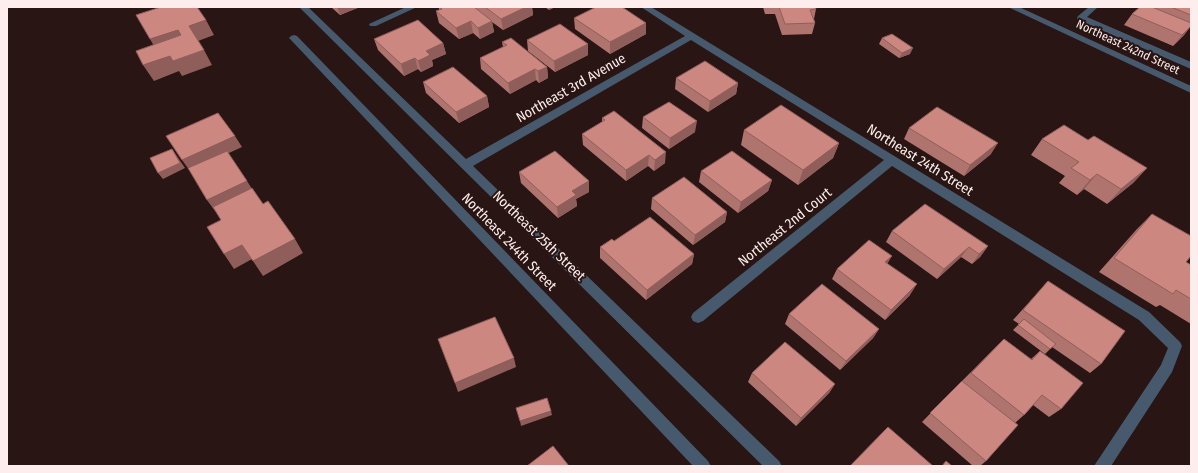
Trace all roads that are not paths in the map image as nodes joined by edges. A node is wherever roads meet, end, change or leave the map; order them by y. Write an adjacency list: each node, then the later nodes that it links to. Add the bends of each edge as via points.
1 (303, 7): 12 (street, Northeast 25th Street)
2 (413, 7): 6 (street)
3 (645, 7): 7 (street, Northeast 24th Street)
4 (1012, 7): 10 (street, Northeast 242nd Street)
5 (1094, 7): 9 (street, via 1081,18)
6 (373, 24)
7 (691, 36): 11 (street, Northeast 24th Street); 12 (street, Northeast 3rd Avenue)
8 (294, 38): 14 (street, Northeast 244th Street)
9 (1191, 66)
10 (1191, 90)
11 (892, 160): 13 (street, Northeast 2nd Court); 16 (street, Northeast 24th Street, via 1144,316 1174,346 1168,368)
12 (466, 165): 15 (street, Northeast 25th Street)
13 (698, 317)
14 (702, 466)
15 (774, 466)
16 (1102, 466)

